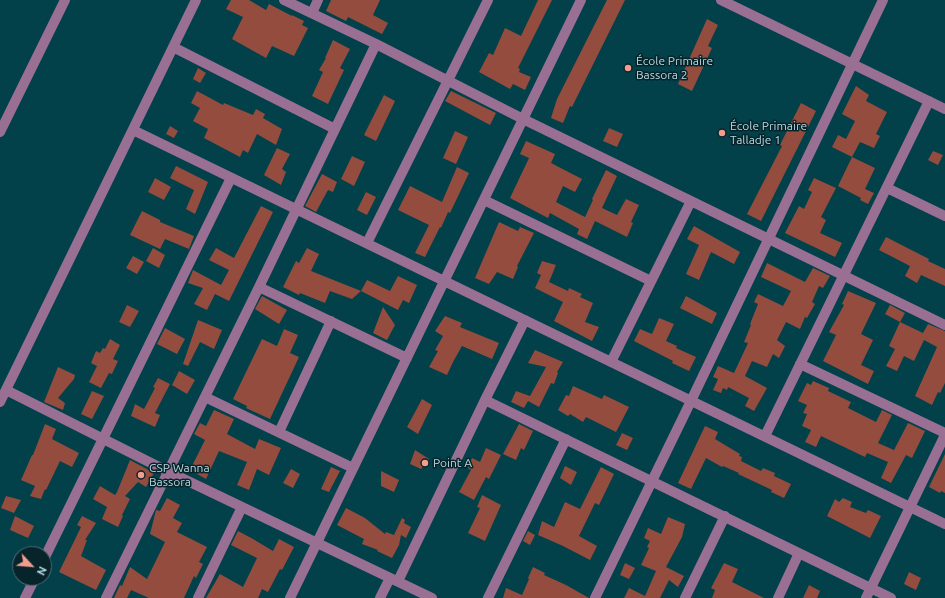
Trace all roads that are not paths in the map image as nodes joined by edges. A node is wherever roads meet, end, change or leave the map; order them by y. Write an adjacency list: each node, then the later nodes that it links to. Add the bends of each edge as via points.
1 (65, 0): 19 (street)
2 (196, 0): 11 (street)
3 (284, 0): 9 (street)
4 (318, 0): 9 (street)
5 (488, 0): 13 (street)
6 (581, 0): 16 (street)
7 (721, 0): 12 (street)
8 (883, 0): 12 (street)
9 (312, 13): 10 (street)
10 (376, 44): 13 (street); 17 (street)
11 (173, 48): 17 (street); 18 (street)
12 (852, 64): 14 (street); 26 (street)
13 (448, 80): 16 (street); 27 (street)
14 (930, 101): 15 (street); 21 (street)
15 (945, 109)
16 (523, 119): 22 (street); 23 (street)
17 (335, 129): 24 (street)
18 (133, 130): 20 (street); 38 (street)
19 (0, 132)
20 (231, 178): 24 (street); 46 (street)
21 (887, 188): 25 (street); 28 (street)
22 (484, 200): 29 (street); 30 (street)
23 (691, 201): 26 (street); 30 (street)
24 (296, 210): 27 (street); 31 (street)
25 (945, 216)
26 (768, 238): 28 (street); 41 (street)
27 (366, 244): 29 (street)
28 (844, 275): 34 (street); 37 (street)
29 (444, 281): 32 (street); 35 (street)
30 (651, 281): 36 (street)
31 (259, 287): 33 (street); 39 (street)
32 (525, 320): 36 (street); 40 (street)
33 (331, 322): 35 (street); 43 (street)
34 (945, 325)
35 (407, 358): 48 (street)
36 (611, 362): 41 (street)
37 (800, 364): 44 (street); 45 (street)
38 (6, 390): 42 (street); 46 (street)
39 (205, 397): 43 (street); 49 (street)
40 (485, 400): 47 (street); 58 (street)
41 (691, 401): 45 (street); 50 (street)
42 (0, 402)
43 (279, 432): 48 (street)
44 (945, 434): 52 (street)
45 (765, 436): 52 (street)
46 (103, 438): 49 (street); 56 (street)
47 (566, 439): 50 (street); 67 (street)
48 (353, 468): 55 (street)
49 (169, 472): 51 (street); 62 (street)
50 (652, 481): 53 (street); 68 (street)
51 (242, 506): 55 (street); 63 (street)
52 (910, 507): 54 (street); 60 (street)
53 (725, 516): 57 (street); 69 (street)
54 (945, 524)
55 (317, 542): 58 (street); 64 (street)
56 (50, 546)
57 (799, 553): 60 (street); 70 (street)
58 (394, 580): 65 (street); 66 (street)
59 (31, 586): 61 (street)
60 (870, 588): 71 (street); 72 (street)
61 (25, 598)
62 (106, 598)
63 (198, 598)
64 (290, 598)
65 (380, 598)
66 (432, 598)
67 (488, 598)
68 (595, 598)
69 (685, 598)
70 (778, 598)
71 (866, 598)
72 (891, 598)

